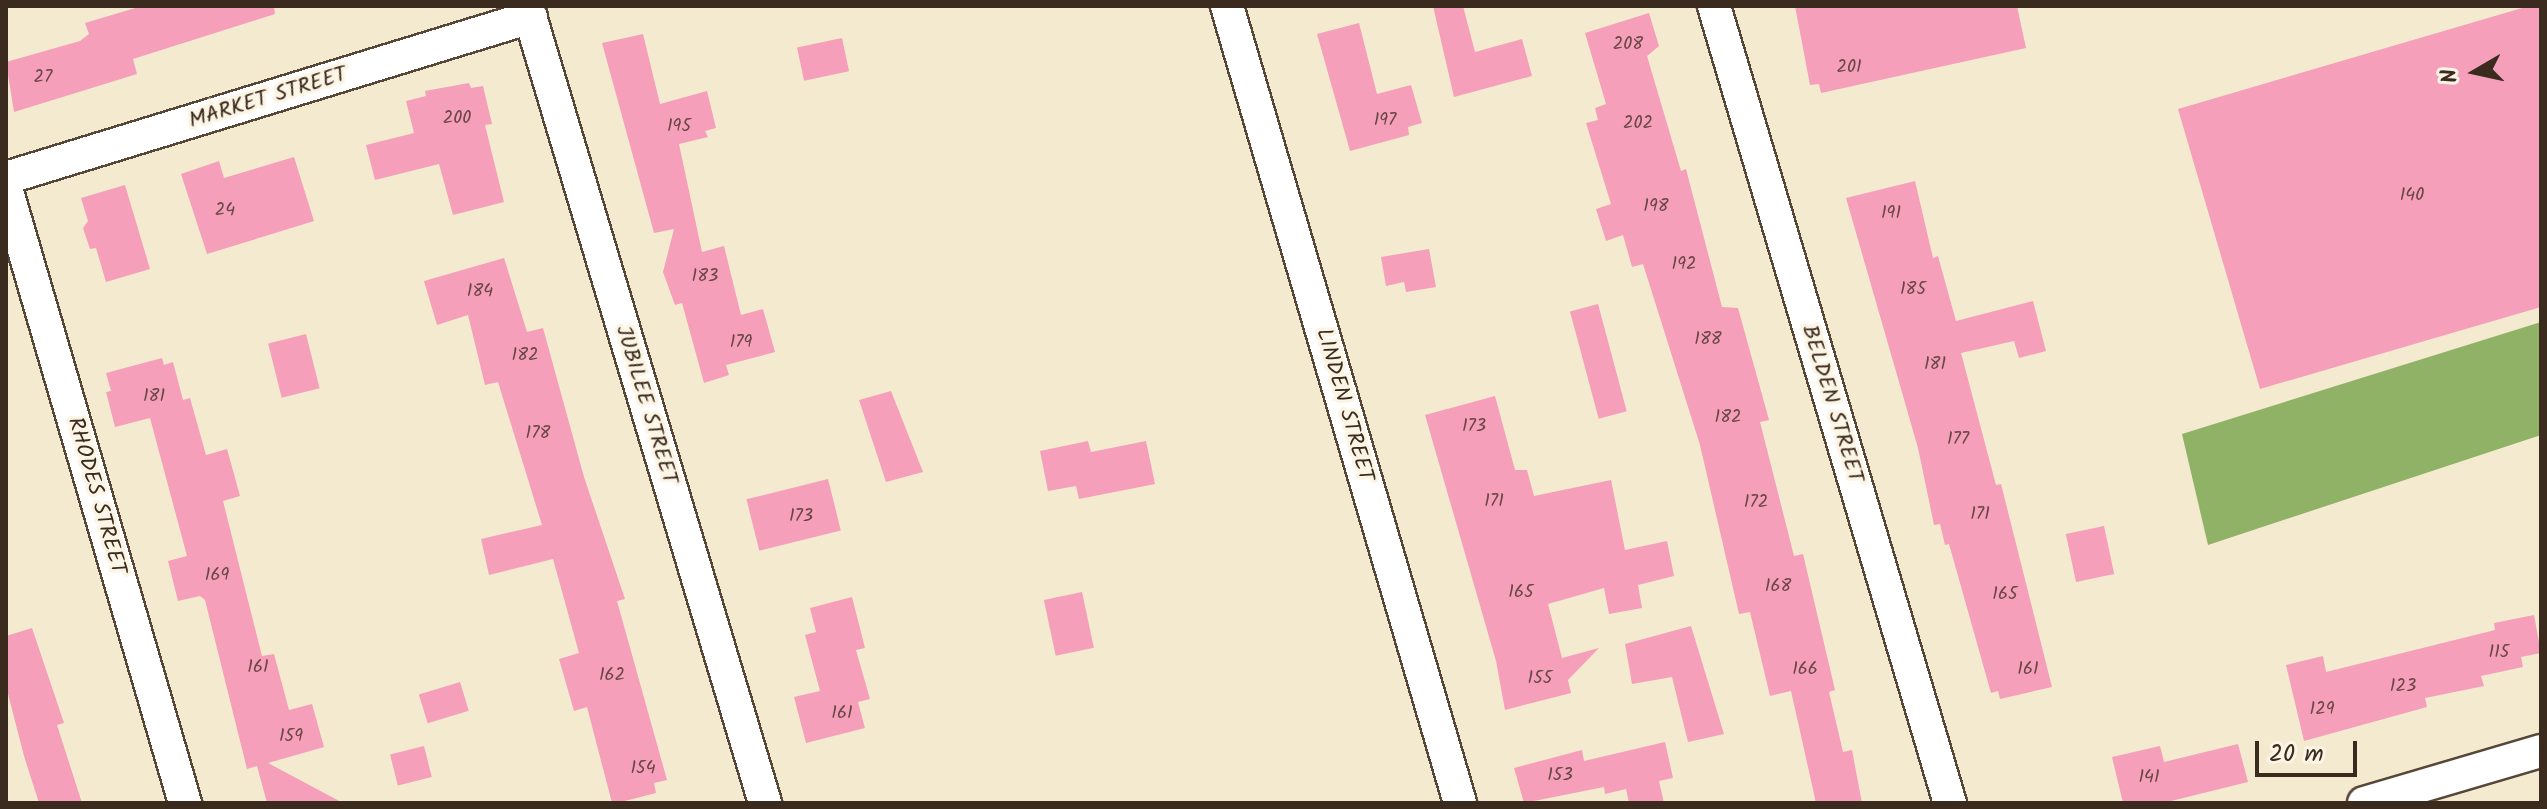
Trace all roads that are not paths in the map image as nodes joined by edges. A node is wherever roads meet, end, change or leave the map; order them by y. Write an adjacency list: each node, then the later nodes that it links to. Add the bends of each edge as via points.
1 (1227, 6): 9 (street, LINDEN STREET)
2 (1714, 6): 10 (street, BELDEN STREET)
3 (529, 12): 4 (street, MARKET STREET); 8 (street, JUBILEE STREET)
4 (6, 178)
5 (6, 188): 7 (street, RHODES STREET)
6 (2541, 751): 11 (street)
7 (185, 803)
8 (765, 803)
9 (1460, 803)
10 (1950, 803)
11 (2364, 803)

